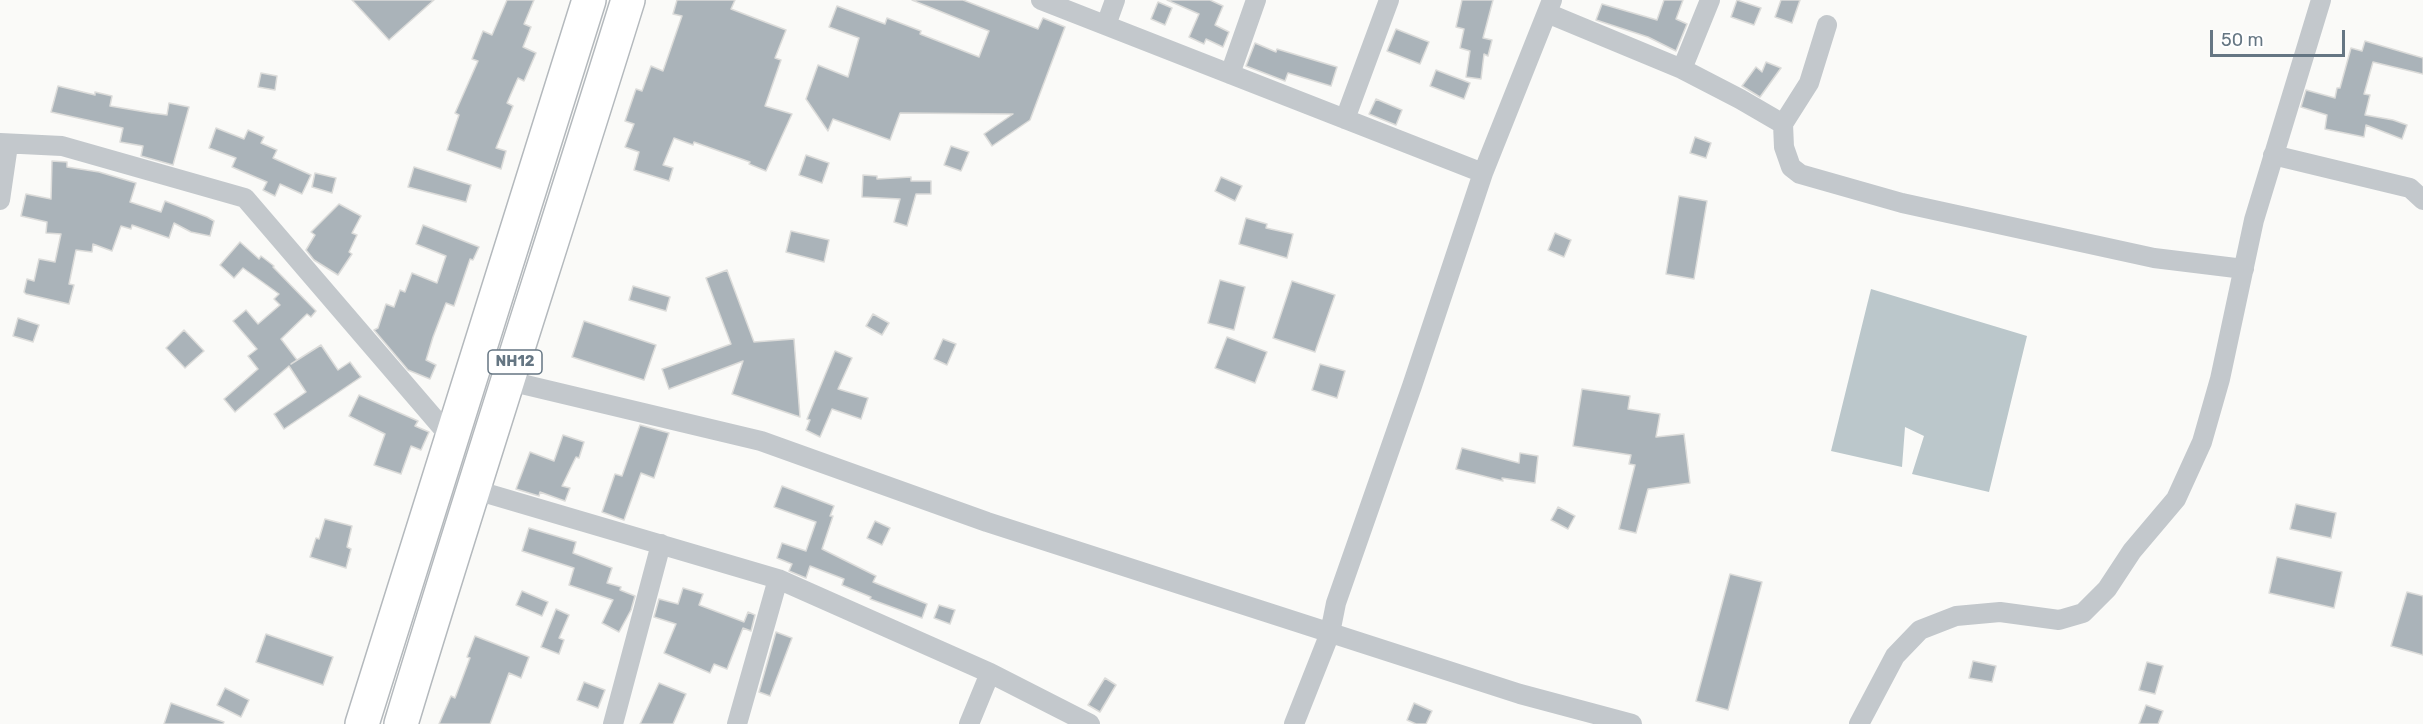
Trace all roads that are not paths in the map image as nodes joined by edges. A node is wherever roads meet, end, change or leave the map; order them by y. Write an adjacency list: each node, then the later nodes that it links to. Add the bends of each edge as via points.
1 (589, 0): 23 (highway, NH12)
2 (628, 0): 22 (highway, NH12)
3 (1041, 0): 10 (street)
4 (1115, 0): 10 (street)
5 (1256, 0): 13 (street)
6 (1389, 0): 14 (street)
7 (1710, 0): 12 (street)
8 (2321, 0): 17 (street)
9 (1549, 7): 12 (street); 18 (street)
10 (1106, 25): 13 (street)
11 (1827, 25): 15 (street, via 1809,83)
12 (1682, 69): 15 (street)
13 (1230, 74): 14 (street)
14 (1345, 119): 18 (street)
15 (1783, 124): 21 (street, via 1784,147 1791,167 1800,174 1902,203 2142,255)
16 (4, 144): 19 (street); 23 (street, via 62,146 245,198)
17 (2272, 155): 20 (street, via 2410,188); 21 (street)
18 (1483, 172): 27 (street)
19 (0, 200)
20 (2423, 200)
21 (2244, 269): 37 (street, via 2202,442 2176,499 2132,551 2108,589 2083,613 2060,620 2000,612 1956,616 1920,630 1895,656)
22 (509, 381): 24 (highway, NH12); 27 (street, via 761,441 987,522)
23 (452, 439): 29 (highway, NH12)
24 (472, 489): 25 (street); 30 (highway, NH12)
25 (662, 544): 26 (street); 31 (street)
26 (778, 579): 28 (street); 32 (street)
27 (1329, 633): 35 (street); 36 (street, via 1520,694)
28 (990, 673): 33 (street); 34 (street)
29 (362, 724)
30 (401, 724)
31 (613, 724)
32 (737, 724)
33 (969, 724)
34 (1090, 724)
35 (1294, 724)
36 (1632, 724)
37 (1859, 724)

